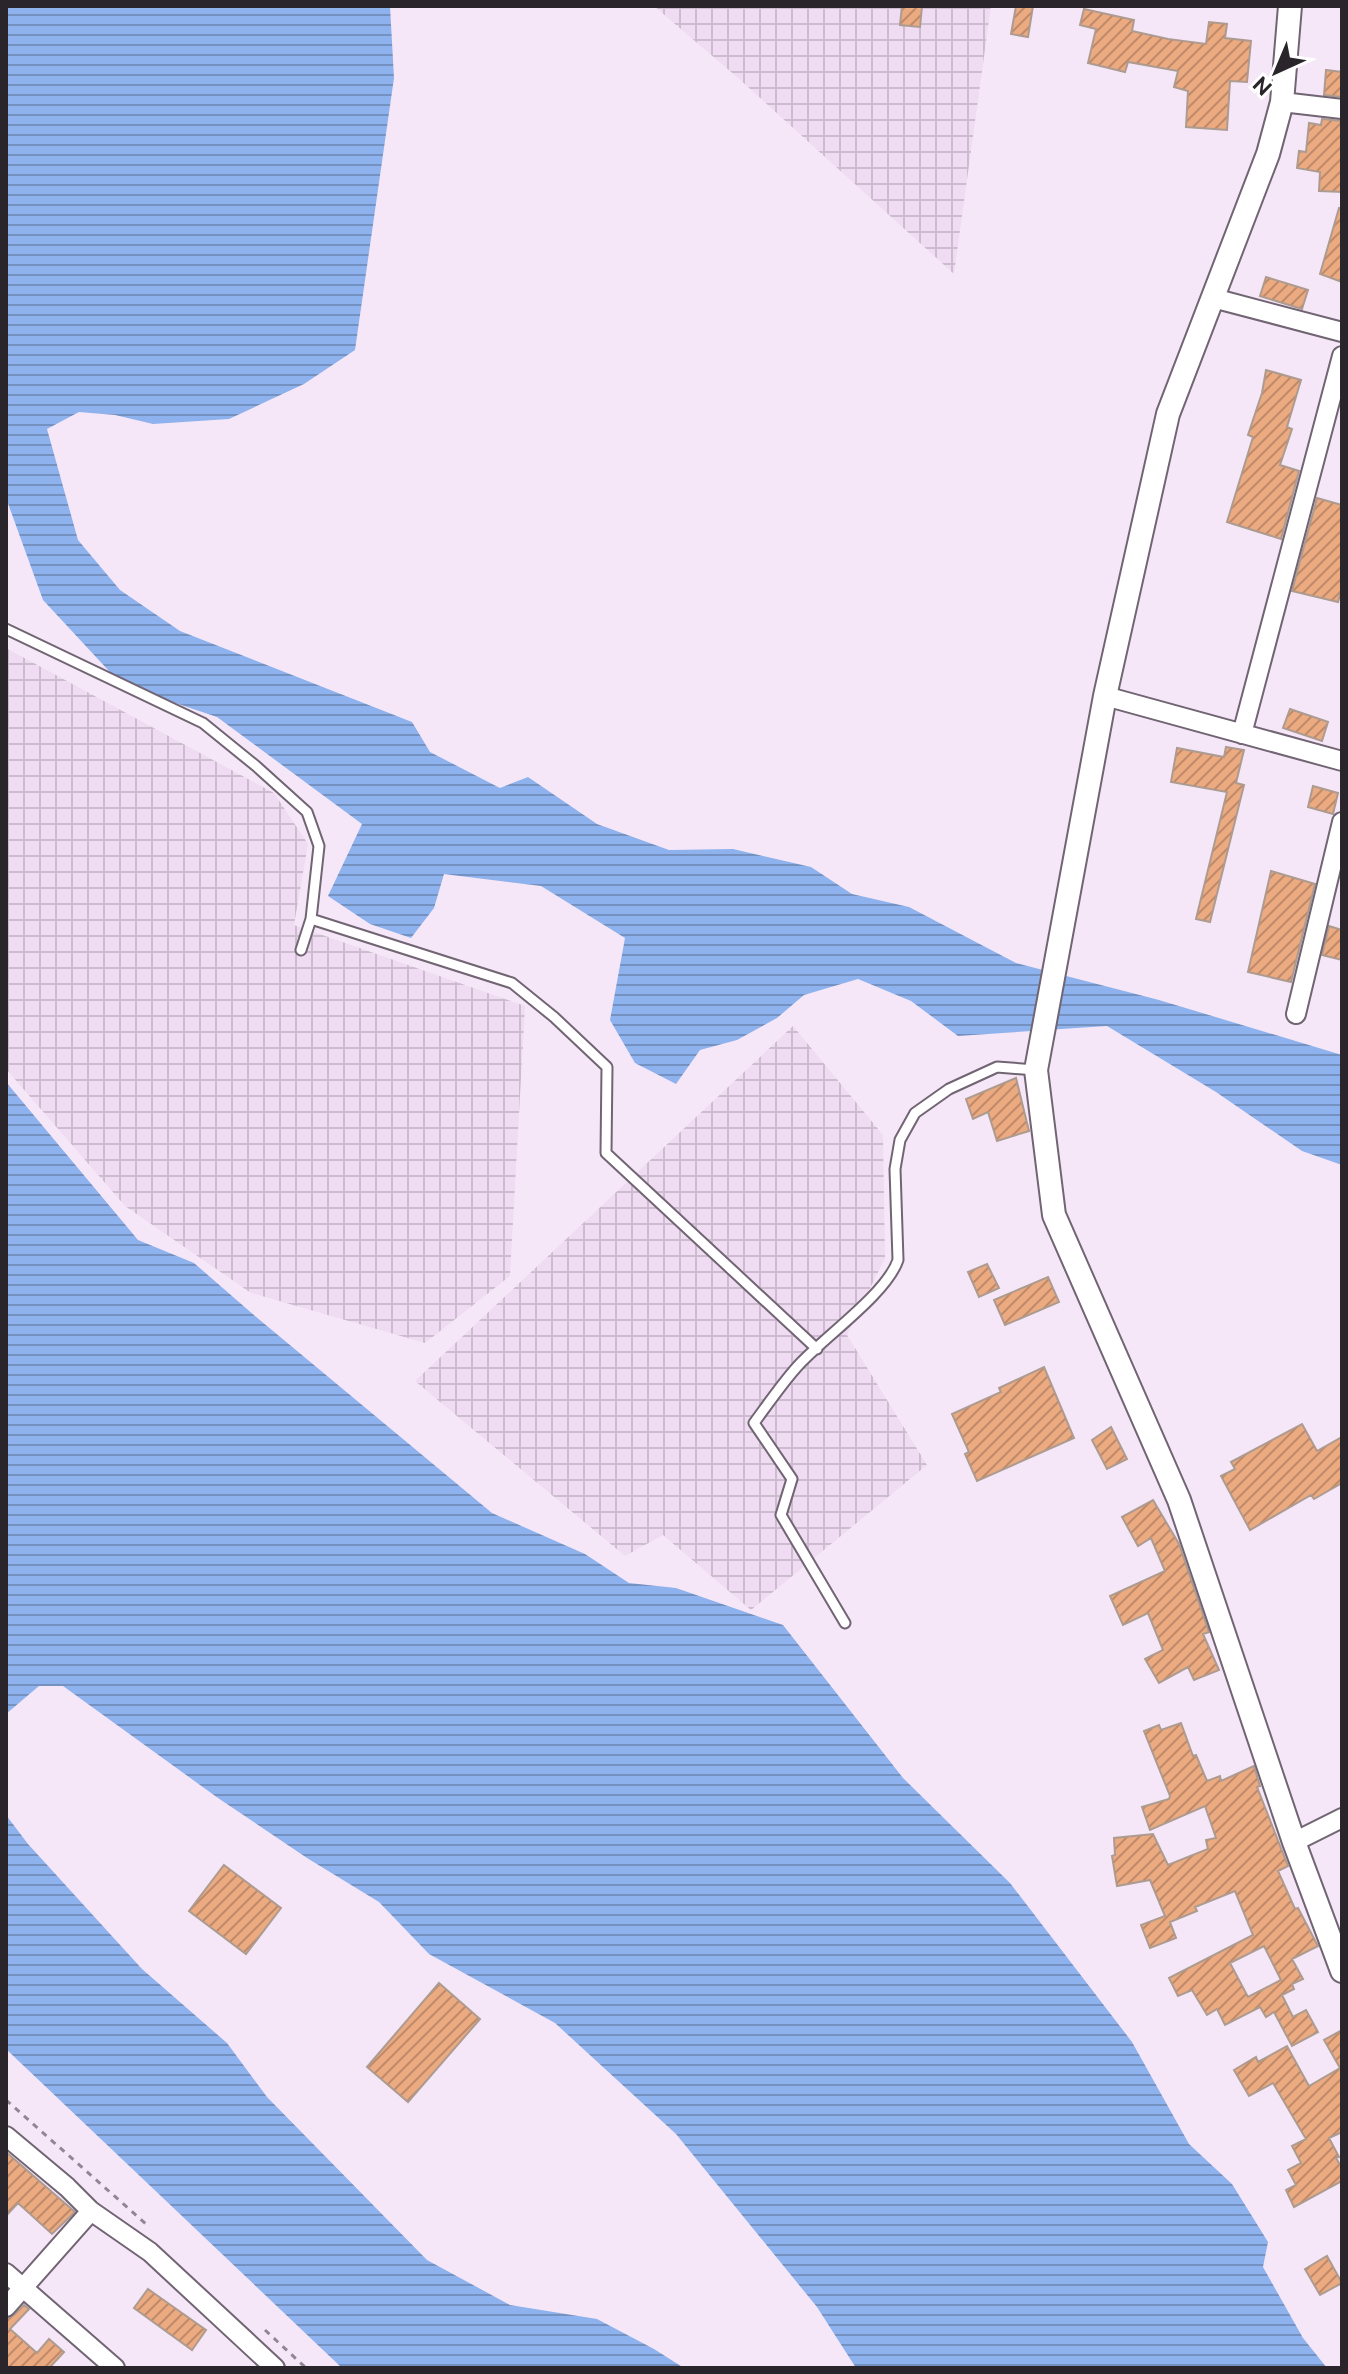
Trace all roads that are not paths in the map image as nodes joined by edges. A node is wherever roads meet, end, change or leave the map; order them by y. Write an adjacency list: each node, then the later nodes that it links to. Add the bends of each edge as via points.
1 (1290, 6): 2 (street)
2 (1282, 102): 3 (street); 4 (street, via 1268,154)
3 (1342, 109)
4 (1213, 298): 5 (street); 8 (street, via 1168,414)
5 (1342, 332)
6 (1342, 356): 9 (street)
7 (6, 629): 12 (lane, via 203,723 307,812 319,846)
8 (1105, 696): 9 (street); 15 (street)
9 (1242, 734): 10 (street)
10 (1342, 761)
11 (1342, 822): 14 (street)
12 (311, 919): 13 (lane); 16 (lane, via 512,983 554,1017 607,1067 606,1153)
13 (301, 950)
14 (1296, 1014)
15 (1036, 1070): 16 (lane, via 997,1067 949,1089 915,1113 900,1140 895,1169 895,1268); 19 (street, via 1054,1215 1179,1500)
16 (817, 1349): 17 (lane, via 797,1366 754,1423 792,1479 781,1515)
17 (845, 1623)
18 (1342, 1818): 19 (street)
19 (1294, 1842): 20 (street)
20 (1342, 1971)
21 (6, 2136): 22 (street)
22 (91, 2211): 24 (street); 27 (street, via 150,2252)
23 (6, 2273): 24 (street)
24 (23, 2288): 25 (street); 26 (street)
25 (6, 2307)
26 (115, 2368)
27 (275, 2368)

